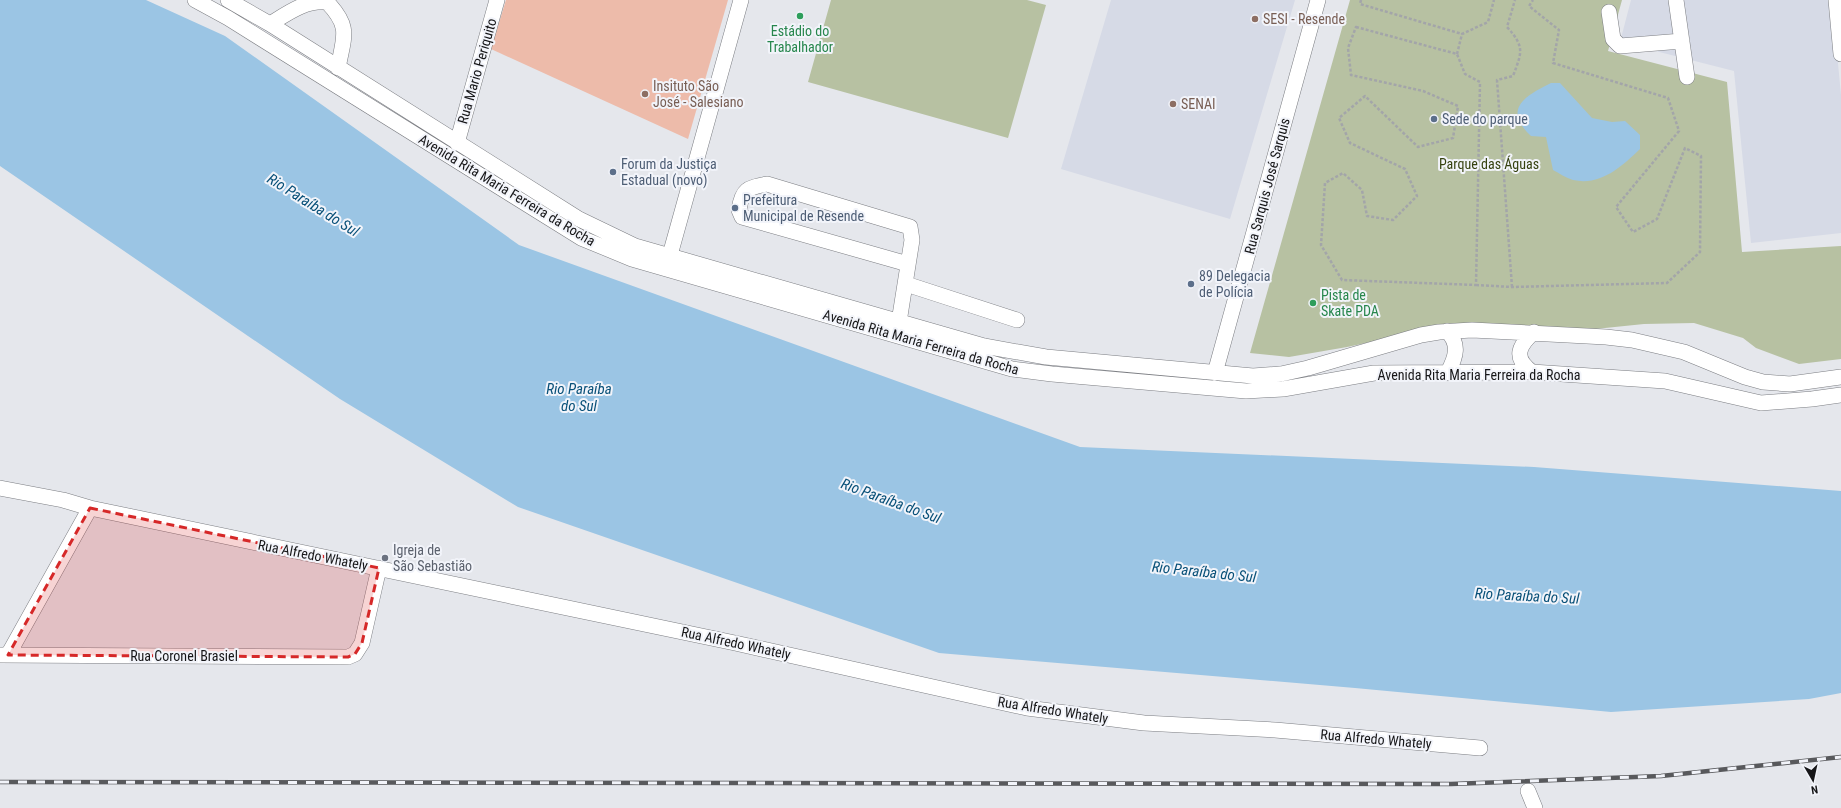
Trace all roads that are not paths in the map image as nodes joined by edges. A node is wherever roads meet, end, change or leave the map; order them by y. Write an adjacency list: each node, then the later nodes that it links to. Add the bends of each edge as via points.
1 (195, 0): 18 (street, Avenida Rita Maria Ferreira da Rocha, via 228,18 580,238 632,260)
2 (228, 0): 10 (street, Avenida Rita Maria Ferreira da Rocha)
3 (497, 0): 15 (street, Rua Mario Periquito)
4 (741, 0): 16 (street)
5 (1318, 0): 26 (street, Rua Sarquis José Sarquis)
6 (1676, 0): 11 (street)
7 (1836, 0): 12 (street)
8 (327, 1): 10 (street, via 304,5); 13 (street, via 339,15 344,35)
9 (1609, 12): 11 (street, via 1613,39 1620,46)
10 (270, 24): 13 (street, Avenida Rita Maria Ferreira da Rocha)
11 (1682, 41): 14 (street)
12 (1841, 54)
13 (338, 68): 15 (street, Avenida Rita Maria Ferreira da Rocha)
14 (1687, 77)
15 (457, 143): 16 (street, Avenida Rita Maria Ferreira da Rocha, via 579,219 635,246)
16 (670, 255): 18 (street); 21 (street, Avenida Rita Maria Ferreira da Rocha)
17 (908, 264): 17 (street, via 742,217 739,210 741,196 751,188 767,184 910,227 912,240); 19 (street)
18 (662, 268): 24 (street, Avenida Rita Maria Ferreira da Rocha, via 1012,369 1246,391 1283,389 1374,373)
19 (906, 284): 20 (street); 21 (street)
20 (1017, 320)
21 (899, 322): 26 (street, Avenida Rita Maria Ferreira da Rocha, via 984,346 1046,357)
22 (1447, 331): 23 (street, Avenida Rita Maria Ferreira da Rocha); 24 (street, via 1456,344 1455,357); 26 (street, Avenida Rita Maria Ferreira da Rocha, via 1395,342 1281,374 1252,376)
23 (1534, 332): 25 (street, via 1525,340 1519,353 1521,361); 27 (street, Avenida Rita Maria Ferreira da Rocha, via 1606,336 1657,345 1684,352 1738,375 1763,382 1790,384)
24 (1448, 372): 25 (street, Avenida Rita Maria Ferreira da Rocha)
25 (1532, 372): 28 (street, Avenida Rita Maria Ferreira da Rocha, via 1665,381 1761,403)
26 (1215, 373)
27 (1841, 377)
28 (1841, 395)
29 (0, 488): 30 (street, Rua Alfredo Whately)
30 (90, 508): 31 (street, Rua Alfredo Whately); 32 (street)
31 (379, 568): 32 (street, Rua Coronel Brasiel, via 362,643 355,654 348,658); 33 (street, Rua Alfredo Whately, via 728,641 1027,708 1144,723 1275,730)
32 (4, 654)
33 (1480, 748)
34 (1528, 791): 35 (street)
35 (1536, 808)

